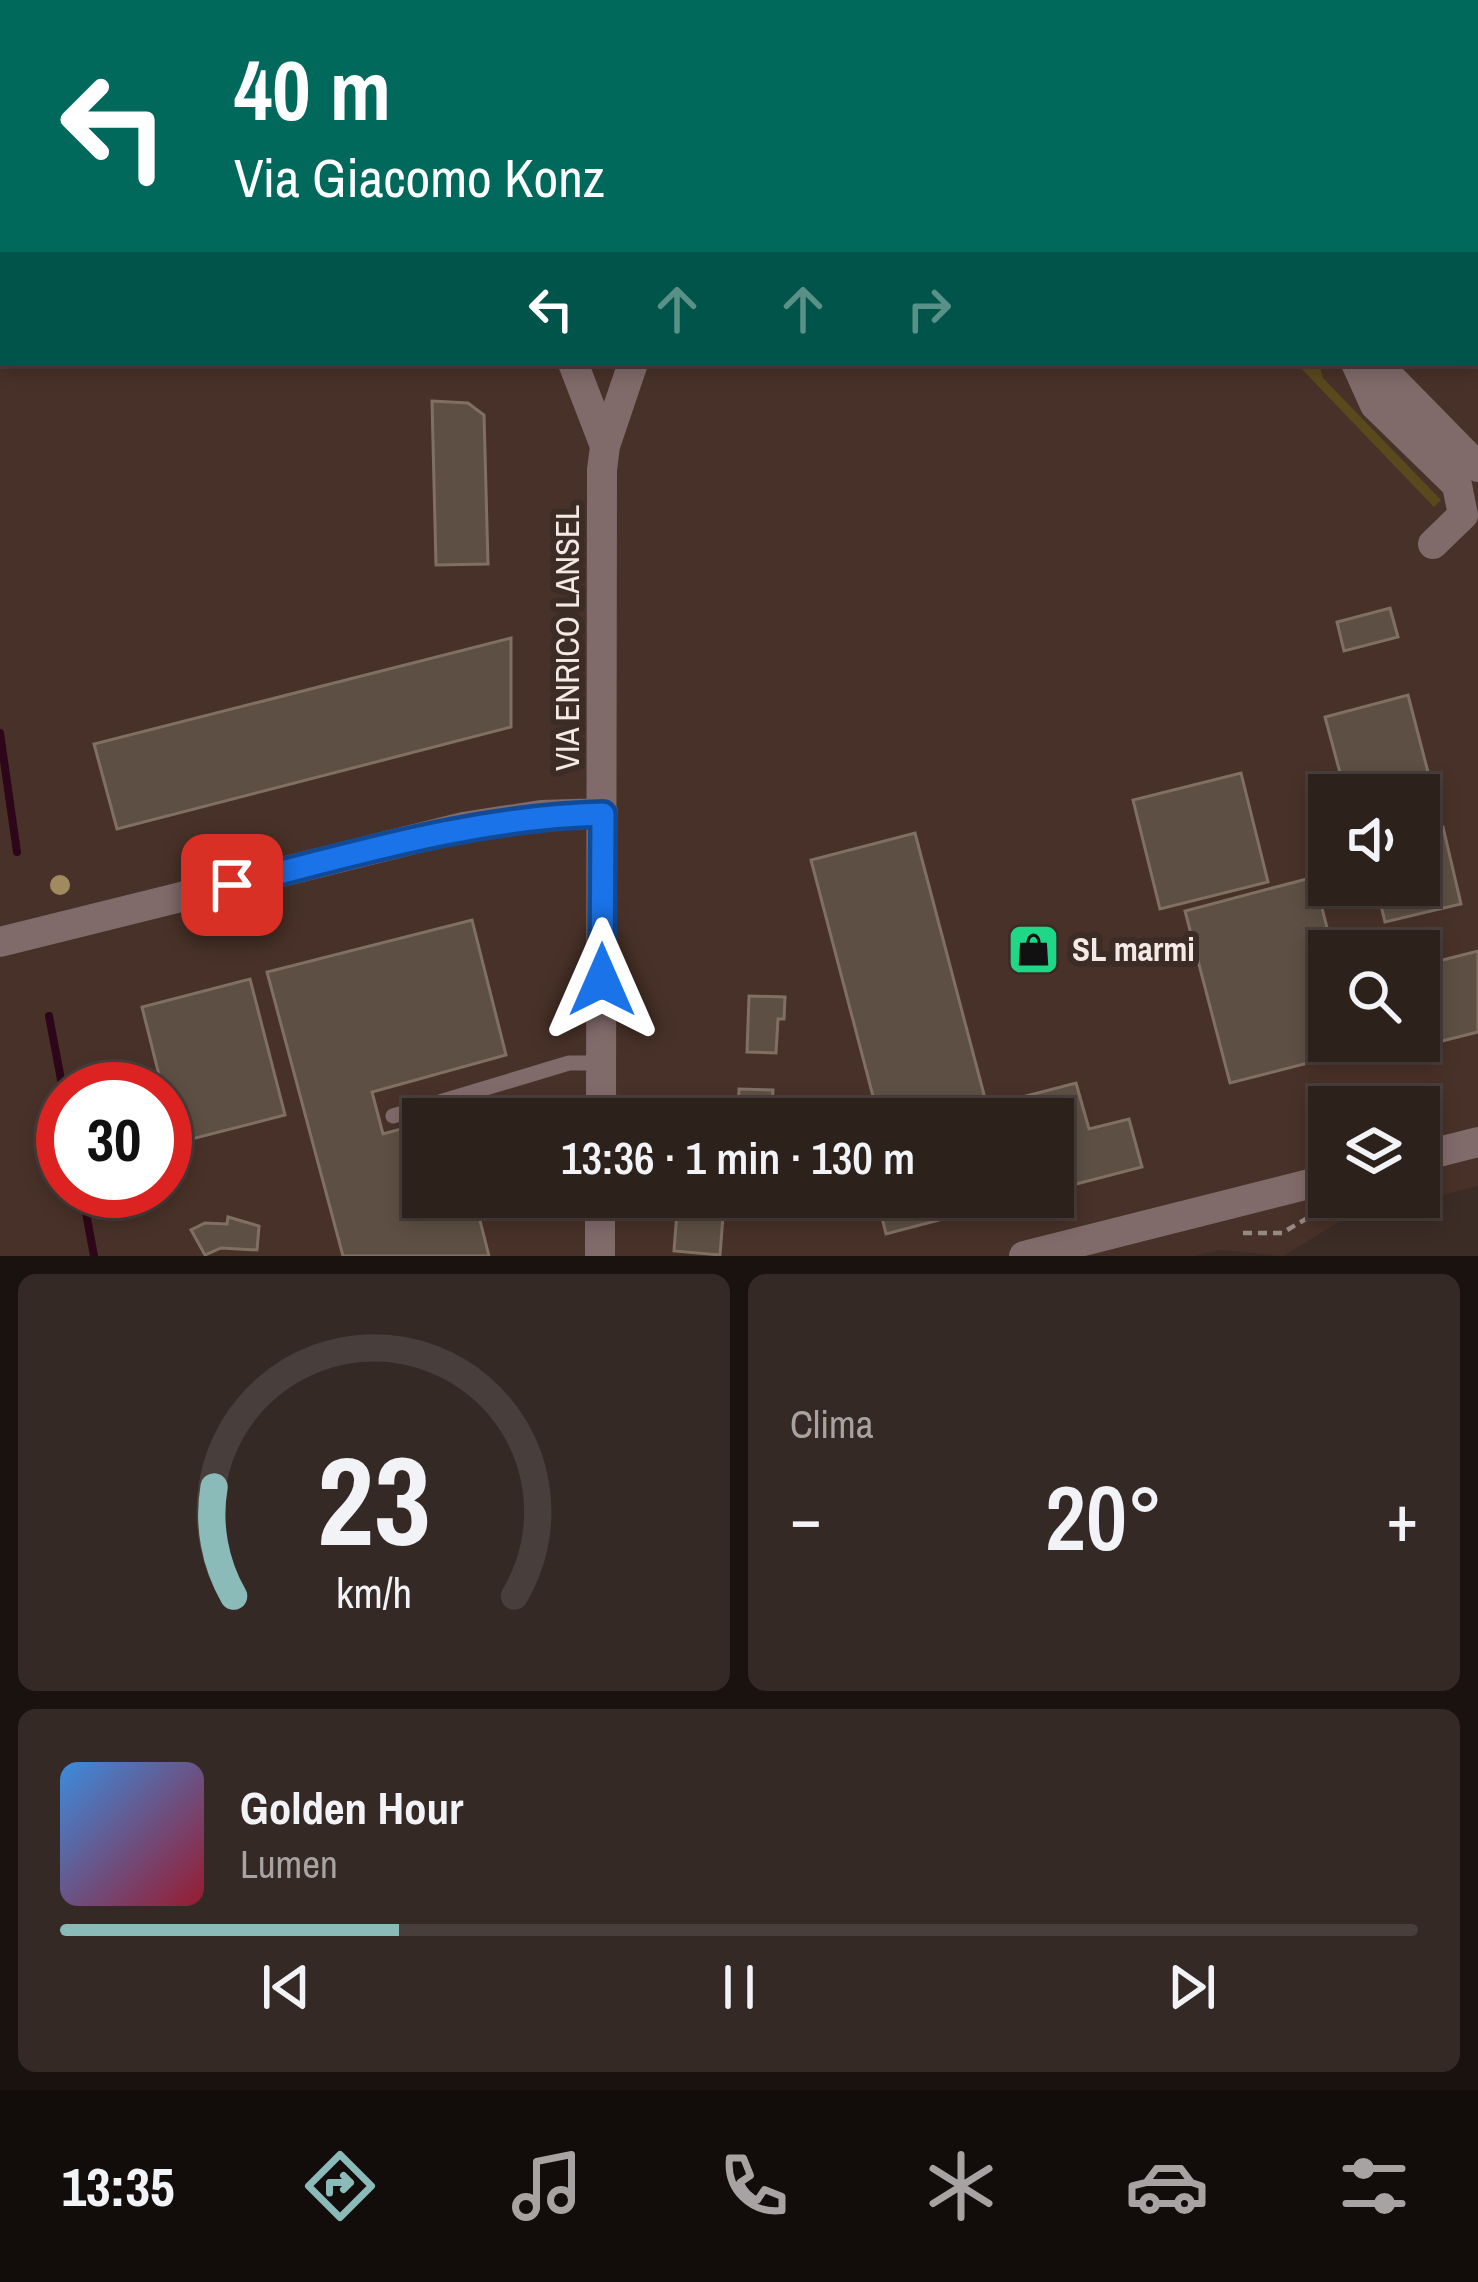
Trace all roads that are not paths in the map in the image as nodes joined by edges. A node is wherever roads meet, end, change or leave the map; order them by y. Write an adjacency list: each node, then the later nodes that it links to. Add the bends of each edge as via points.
1 (574, 366): 5 (street, VIA ENRICO LANSEL)
2 (632, 366): 5 (street, VIA ENRICO LANSEL)
3 (1357, 366): 7 (street, via 1375,405 1456,485)
4 (1379, 366): 6 (street)
5 (605, 446): 9 (street, VIA ENRICO LANSEL)
6 (1478, 466)
7 (1471, 516): 8 (street)
8 (1433, 544)
9 (603, 814): 10 (street, via 463,827); 11 (street, VIA ENRICO LANSEL)
10 (0, 942)
11 (601, 1064): 12 (street, VIA ENRICO LANSEL); 13 (lane, via 569,1064)
12 (601, 1098)
13 (393, 1116)
14 (1478, 1142): 15 (street)
15 (1440, 1152)
16 (1308, 1185): 19 (street)
17 (600, 1218): 18 (street)
18 (600, 1256)
19 (1024, 1256)

